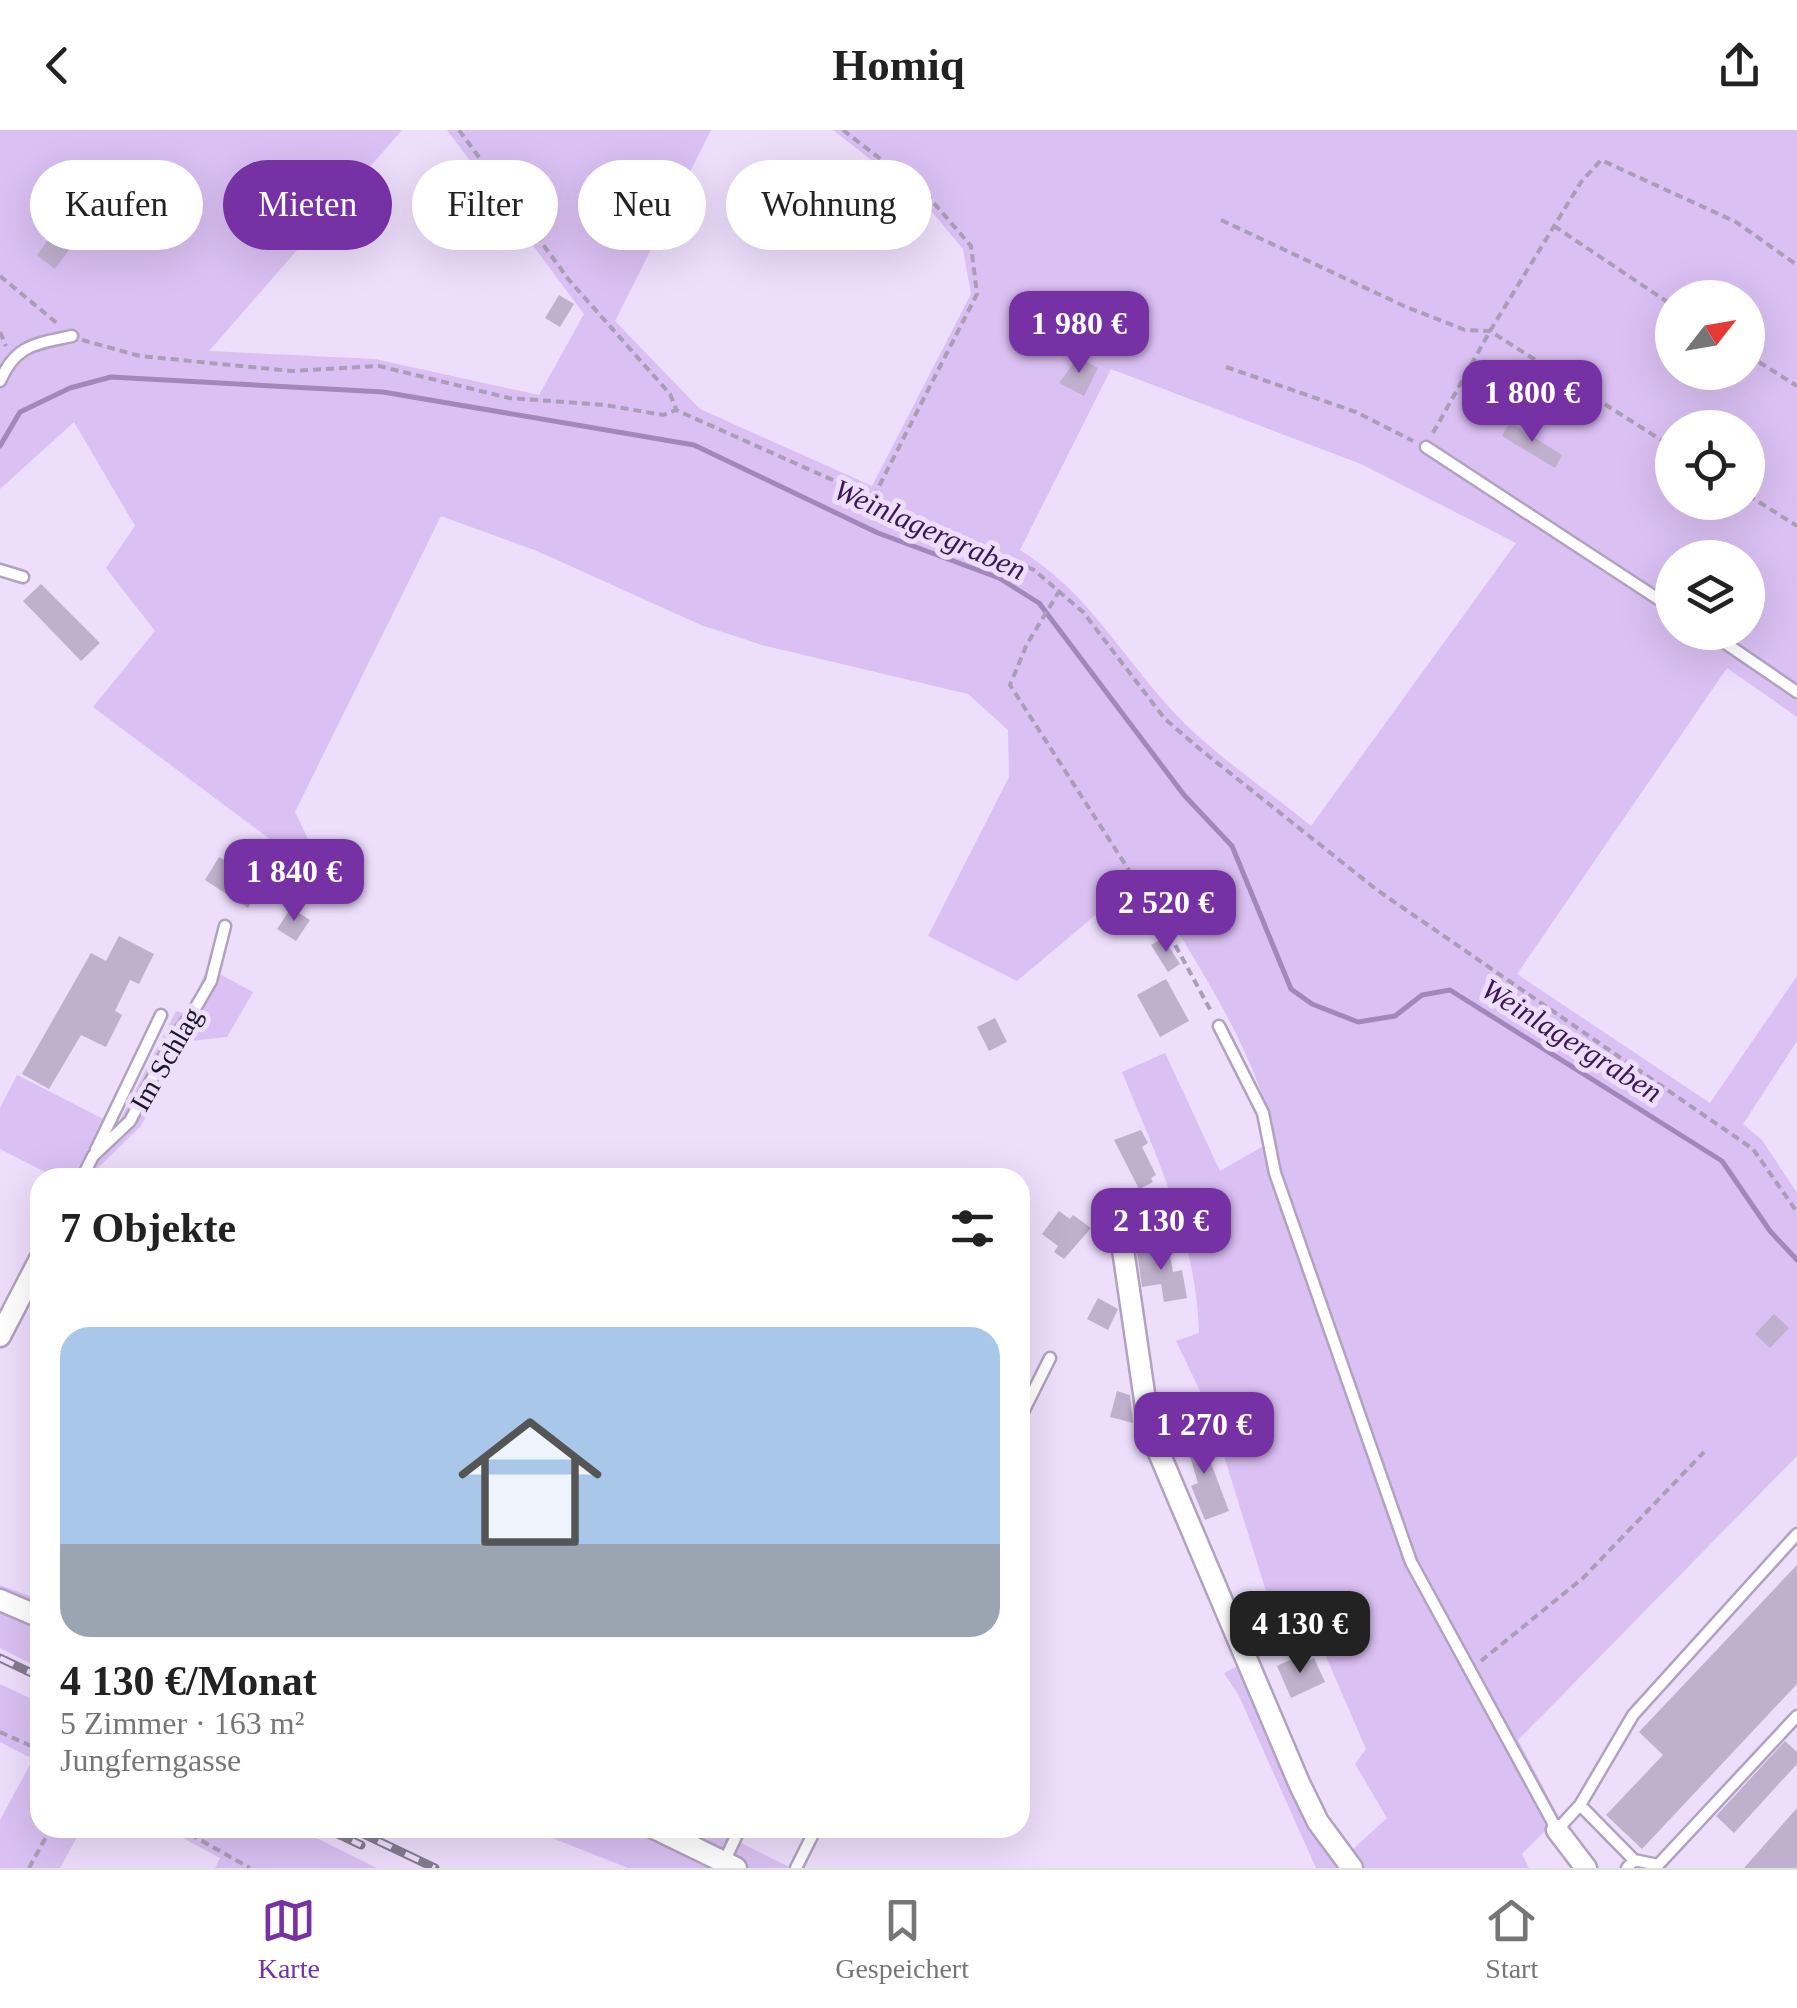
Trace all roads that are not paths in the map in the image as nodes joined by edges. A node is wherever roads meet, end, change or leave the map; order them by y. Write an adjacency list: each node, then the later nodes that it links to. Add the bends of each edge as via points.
1 (72, 336): 2 (lane, via 29,346 9,360)
2 (0, 381)
3 (1426, 447): 6 (lane)
4 (0, 570): 5 (lane)
5 (23, 577)
6 (1655, 597)
7 (1735, 650): 8 (lane)
8 (1797, 692)
9 (225, 926): 12 (lane, Im Schlag, via 211,980 193,1012 130,1121)
10 (161, 1015): 12 (lane)
11 (1219, 1026): 24 (lane, via 1263,1113 1275,1173 1411,1562)
12 (93, 1156): 13 (lane, Im Schlag)
13 (87, 1168)
14 (1118, 1215): 31 (street, via 1158,1448 1299,1783)
15 (30, 1278): 16 (street)
16 (0, 1336)
17 (1050, 1358): 18 (lane)
18 (1030, 1398)
19 (1797, 1534): 23 (lane, via 1633,1716)
20 (0, 1600): 21 (street)
21 (30, 1612)
22 (1797, 1716): 28 (lane, via 1658,1865)
23 (1580, 1805): 24 (lane); 28 (lane)
24 (1557, 1830): 32 (street)
25 (677, 1838): 29 (street)
26 (737, 1838): 29 (lane)
27 (811, 1838): 30 (lane)
28 (1630, 1864)
29 (730, 1865)
30 (796, 1868)
31 (1352, 1868)
32 (1586, 1868)

